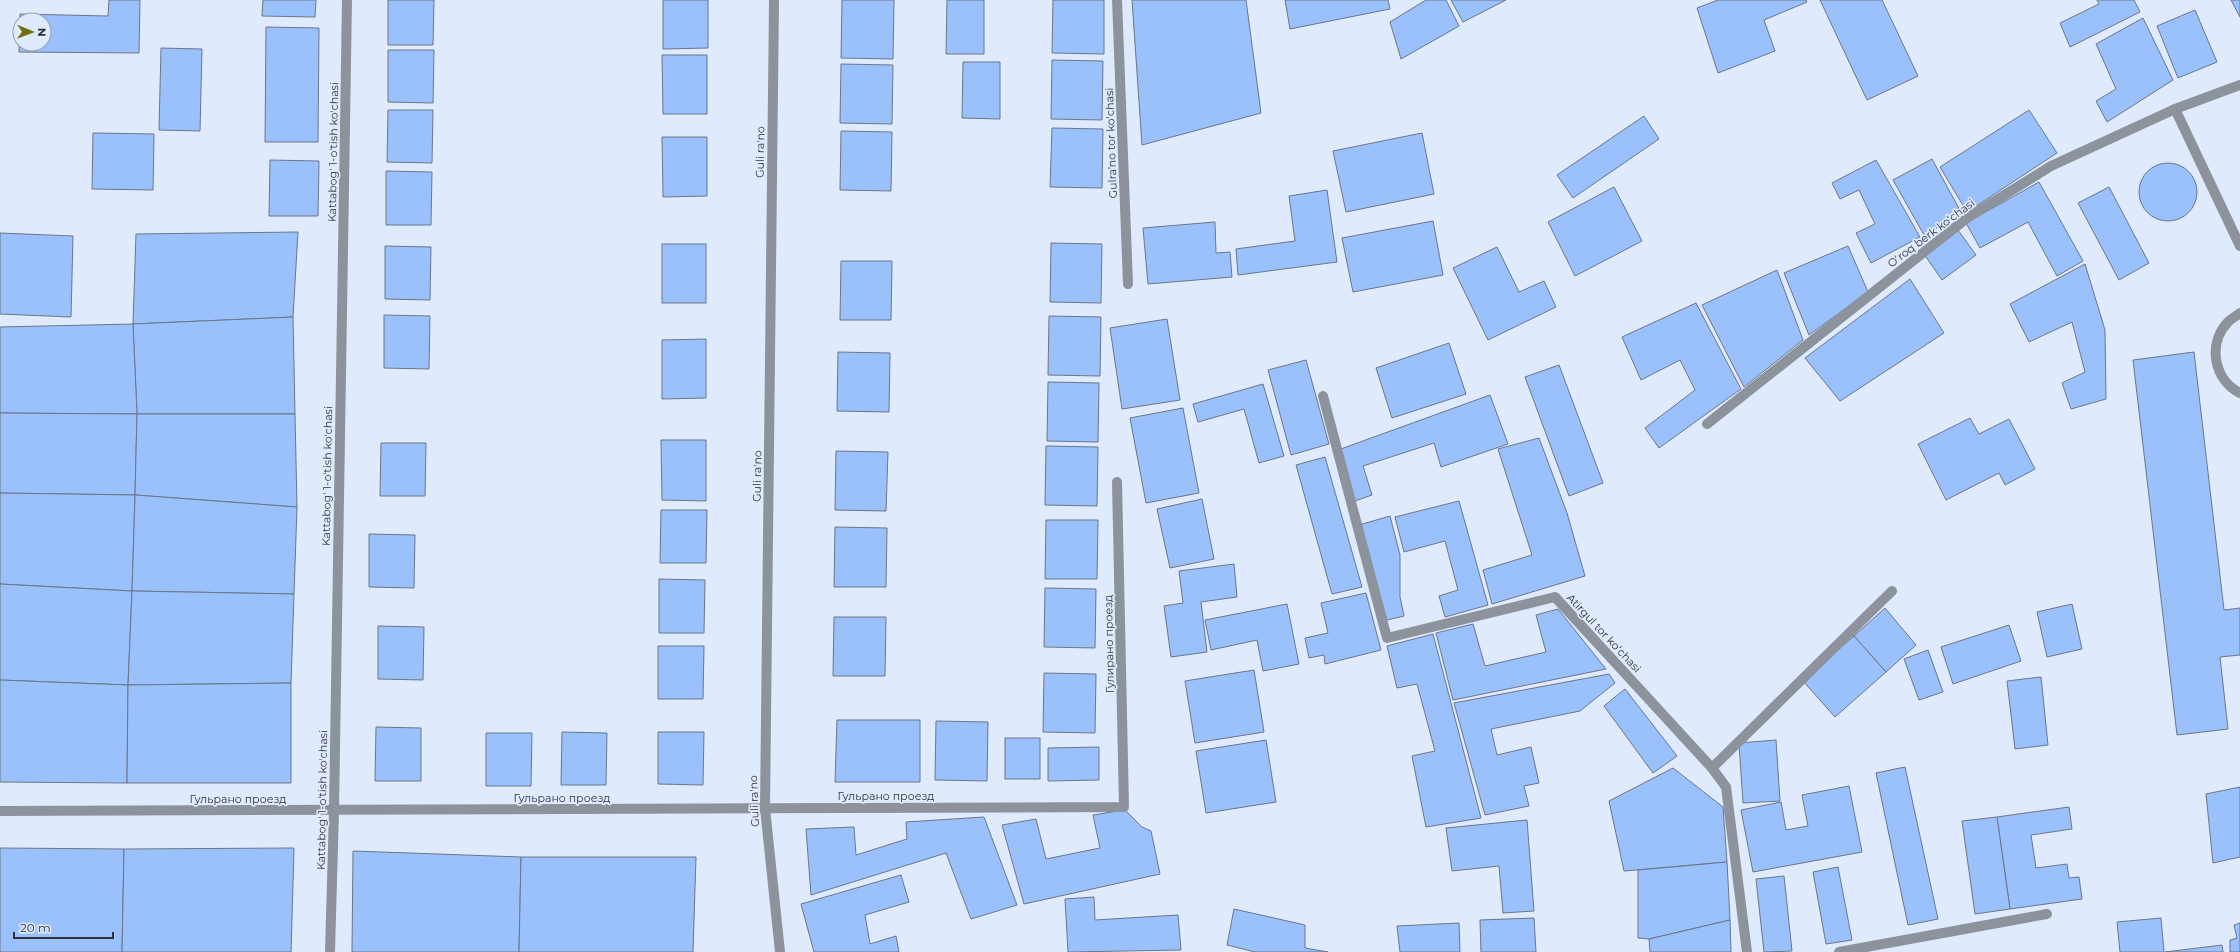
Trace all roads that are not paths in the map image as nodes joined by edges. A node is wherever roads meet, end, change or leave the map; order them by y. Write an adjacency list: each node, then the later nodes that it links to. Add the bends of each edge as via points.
1 (347, 0): 18 (street, Kattabog' 1-o'tish ko'chasi)
2 (774, 0): 16 (street, Guli ra'no)
3 (1117, 0): 7 (street, Gulraʼno tor koʻchasi)
4 (2240, 85): 5 (street, Oʻroq berk koʻchasi)
5 (2175, 109): 6 (street); 11 (street, Oʻroq berk koʻchasi, via 2051,166 1968,218)
6 (2240, 246)
7 (1128, 284)
8 (2240, 313): 9 (street, via 2228,322 2219,334 2215,349 2216,364 2222,378)
9 (2240, 393)
10 (1323, 396): 14 (street, Atirgul tor koʻchasi, via 1387,638 1555,598)
11 (1707, 424)
12 (1117, 482): 15 (street, Гулирано проезд)
13 (1892, 591): 14 (street)
14 (1712, 768): 22 (street, Atirgul tor koʻchasi, via 1726,787)
15 (1124, 807): 16 (street, Гульрано проезд)
16 (765, 808): 18 (street, Гульрано проезд); 21 (street, Guli ra'no)
17 (0, 811): 18 (street, Гульрано проезд)
18 (334, 811): 20 (street, Kattabog' 1-o'tish ko'chasi)
19 (2048, 914): 23 (street)
20 (330, 952)
21 (780, 952)
22 (1747, 952)
23 (1839, 952)

